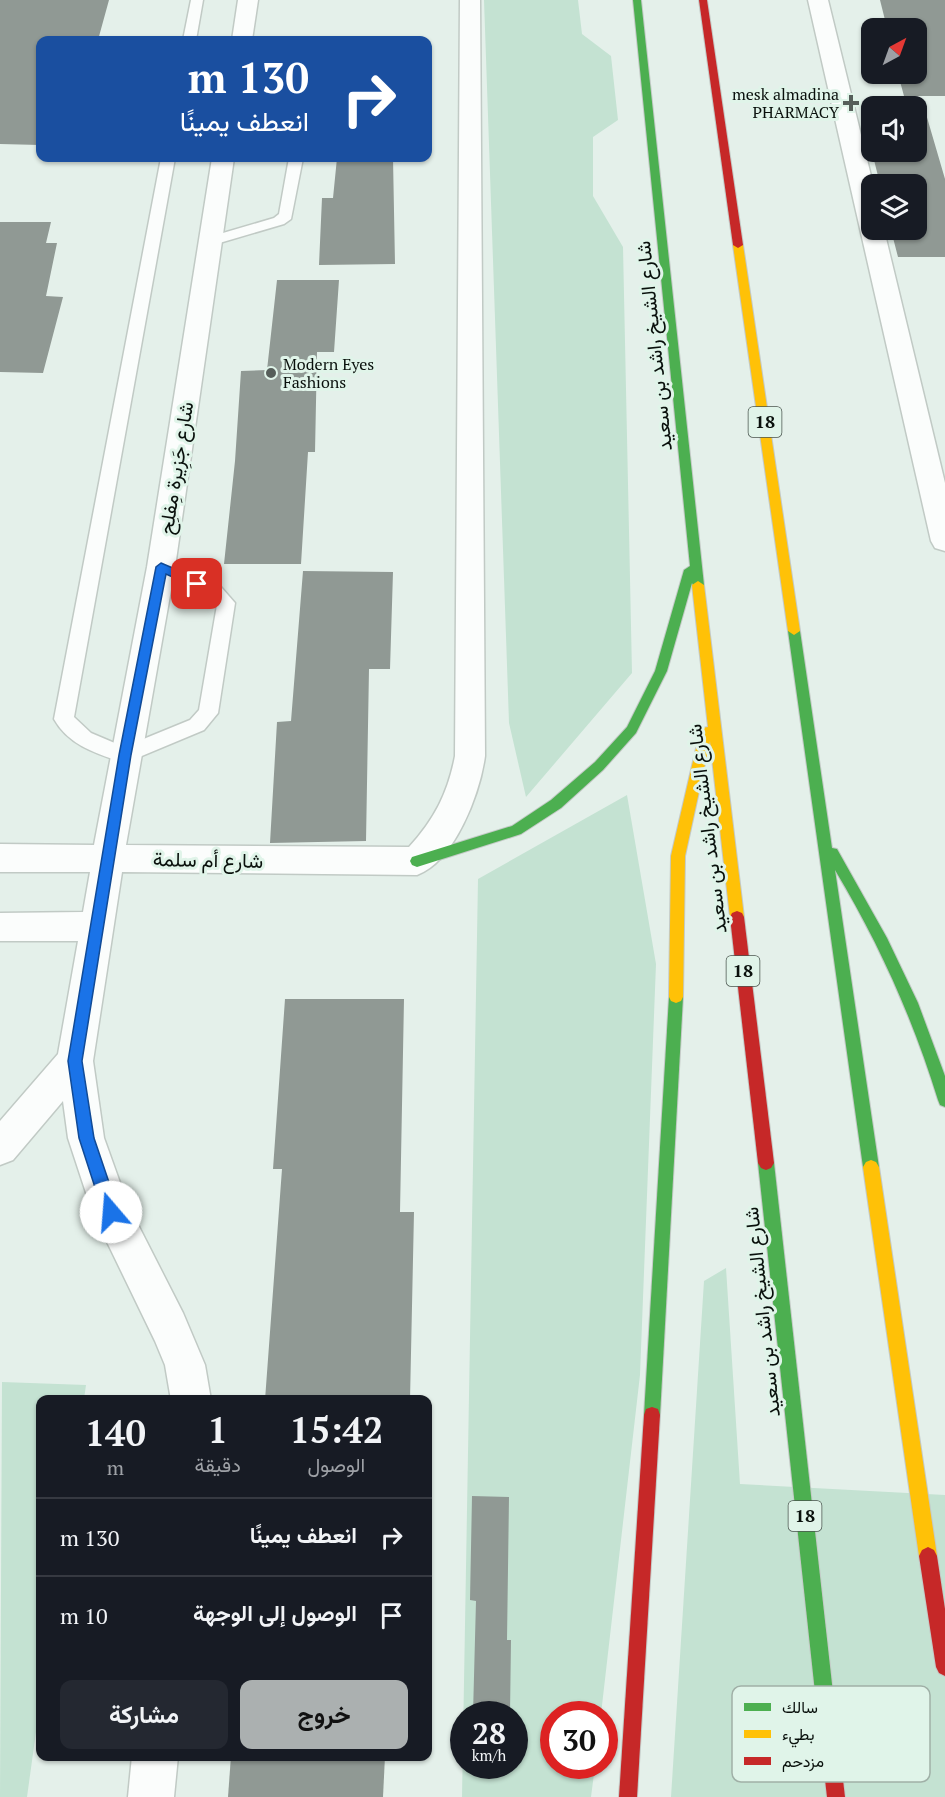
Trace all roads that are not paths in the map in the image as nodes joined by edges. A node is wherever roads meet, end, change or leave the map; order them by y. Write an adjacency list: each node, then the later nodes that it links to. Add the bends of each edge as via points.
1 (197, 0): 7 (lane)
2 (248, 0): 8 (street)
3 (470, 0): 23 (street, via 470,756 467,780 457,806 442,833)
4 (637, 0): 16 (main road, شارع الشيخ راشد بن سعيد / 18)
5 (704, 0): 20 (main road, 18)
6 (818, 0): 12 (street)
7 (190, 36)
8 (243, 36)
9 (167, 162): 19 (lane, via 64,719 73,732 89,743)
10 (222, 162): 14 (street, شارع جَزِيرة مِفلِح)
11 (296, 162): 14 (lane, via 286,216)
12 (861, 182)
13 (875, 240): 15 (street)
14 (211, 241): 17 (street, شارع جَزِيرة مِفلِح)
15 (945, 541)
16 (694, 553): 18 (main road, شارع الشيخ راشد بن سعيد / 18); 23 (main road, via 661,670 632,730 556,804 516,830)
17 (161, 567): 19 (street, شارع جَزِيرة مِفلِح); 19 (lane, via 215,592 226,603 208,713 197,725)
18 (712, 706): 31 (main road, شارع الشيخ راشد بن سعيد / 18); 35 (main road, via 678,856 675,1034)
19 (125, 755): 22 (street, شارع جَزِيرة مِفلِح)
20 (826, 844): 27 (main road, via 867,908 906,987); 30 (main road, 18, via 880,1240)
21 (0, 858): 22 (street, شارع أم سلمة)
22 (108, 858): 23 (street, شارع أم سلمة); 25 (street, شارع جَزِيرة مِفلِح)
23 (417, 861)
24 (0, 927): 25 (street)
25 (97, 927): 26 (street, شارع جَزِيرة مِفلِح)
26 (75, 1061): 28 (street); 29 (street, شارع جَزِيرة مِفلِح, via 86,1138 107,1201 170,1327 185,1365)
27 (945, 1100)
28 (0, 1148)
29 (190, 1395)
30 (945, 1668)
31 (824, 1686)
32 (155, 1761): 34 (street)
33 (834, 1782): 36 (main road, شارع الشيخ راشد بن سعيد / 18)
34 (151, 1797)
35 (628, 1797)
36 (836, 1797)

